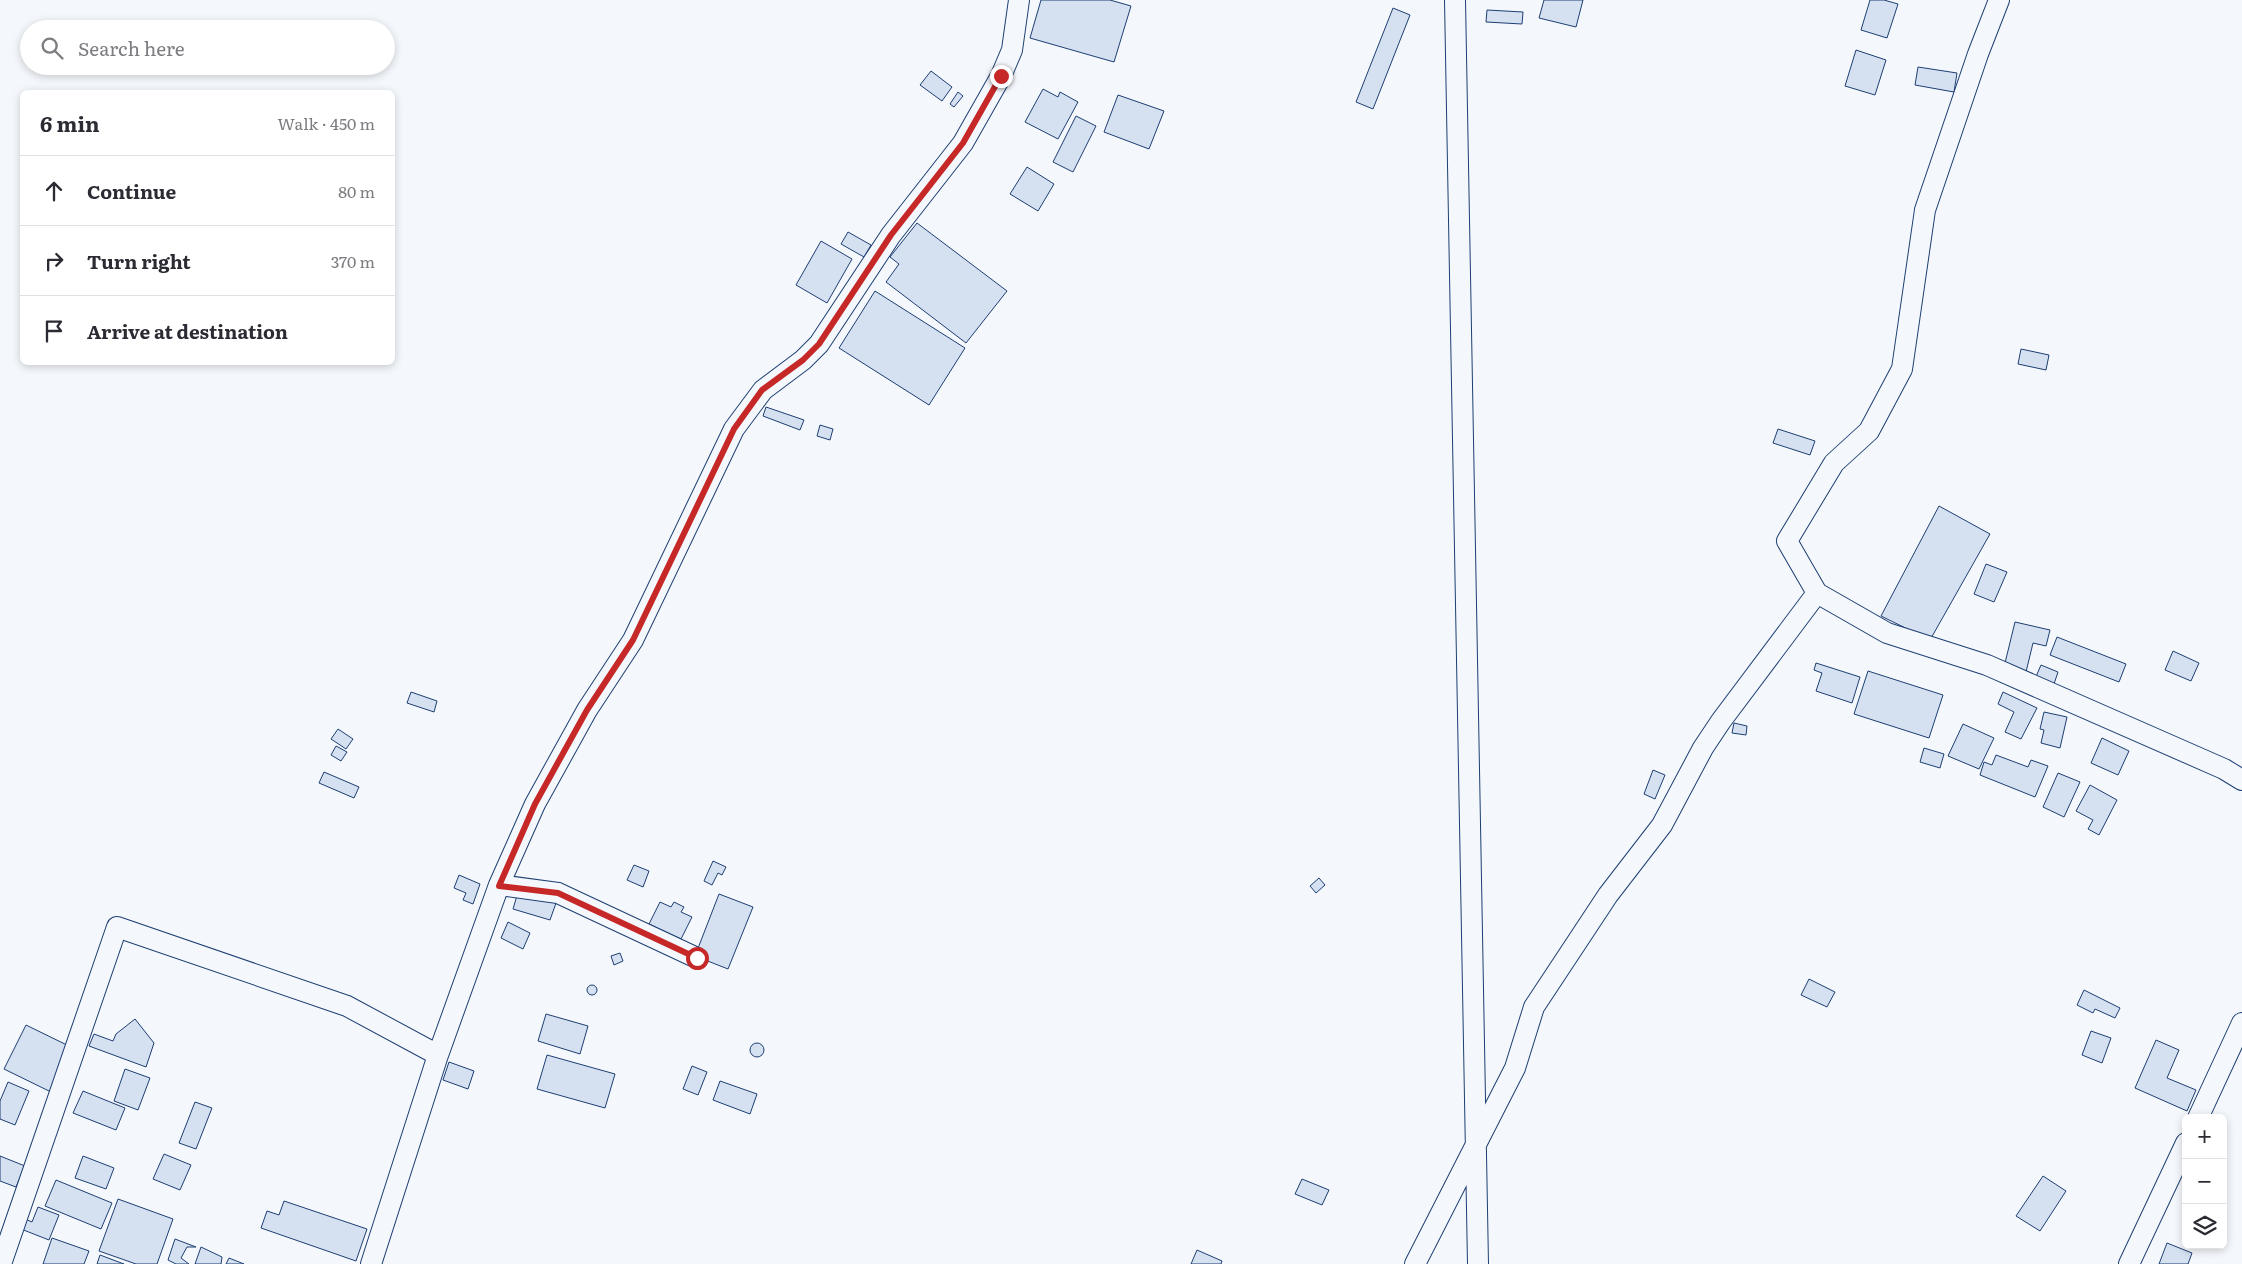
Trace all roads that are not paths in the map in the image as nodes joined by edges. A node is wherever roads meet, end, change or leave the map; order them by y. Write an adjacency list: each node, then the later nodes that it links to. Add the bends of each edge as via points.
1 (1019, 0): 6 (street, via 1012,50 963,143 891,235 819,344 762,390 734,429 633,640 587,710 535,804)
2 (1455, 0): 12 (street)
3 (1999, 0): 4 (street, via 1925,210 1902,369 1870,431 1834,463 1787,541)
4 (1817, 593): 5 (street, via 1887,633 1987,665 2224,769); 12 (street, via 1703,748 1662,825 1608,895 1534,1008 1515,1068)
5 (2242, 780)
6 (499, 886): 7 (street, via 558,893); 10 (street)
7 (697, 958)
8 (2242, 1023): 9 (street)
9 (2235, 1054): 11 (street)
10 (438, 1055): 14 (street, via 347,1006 117,927); 15 (street)
11 (2200, 1114)
12 (1476, 1144): 16 (street); 17 (street)
13 (2182, 1151): 18 (street)
14 (1, 1264)
15 (371, 1264)
16 (1415, 1264)
17 (1478, 1264)
18 (2129, 1264)

